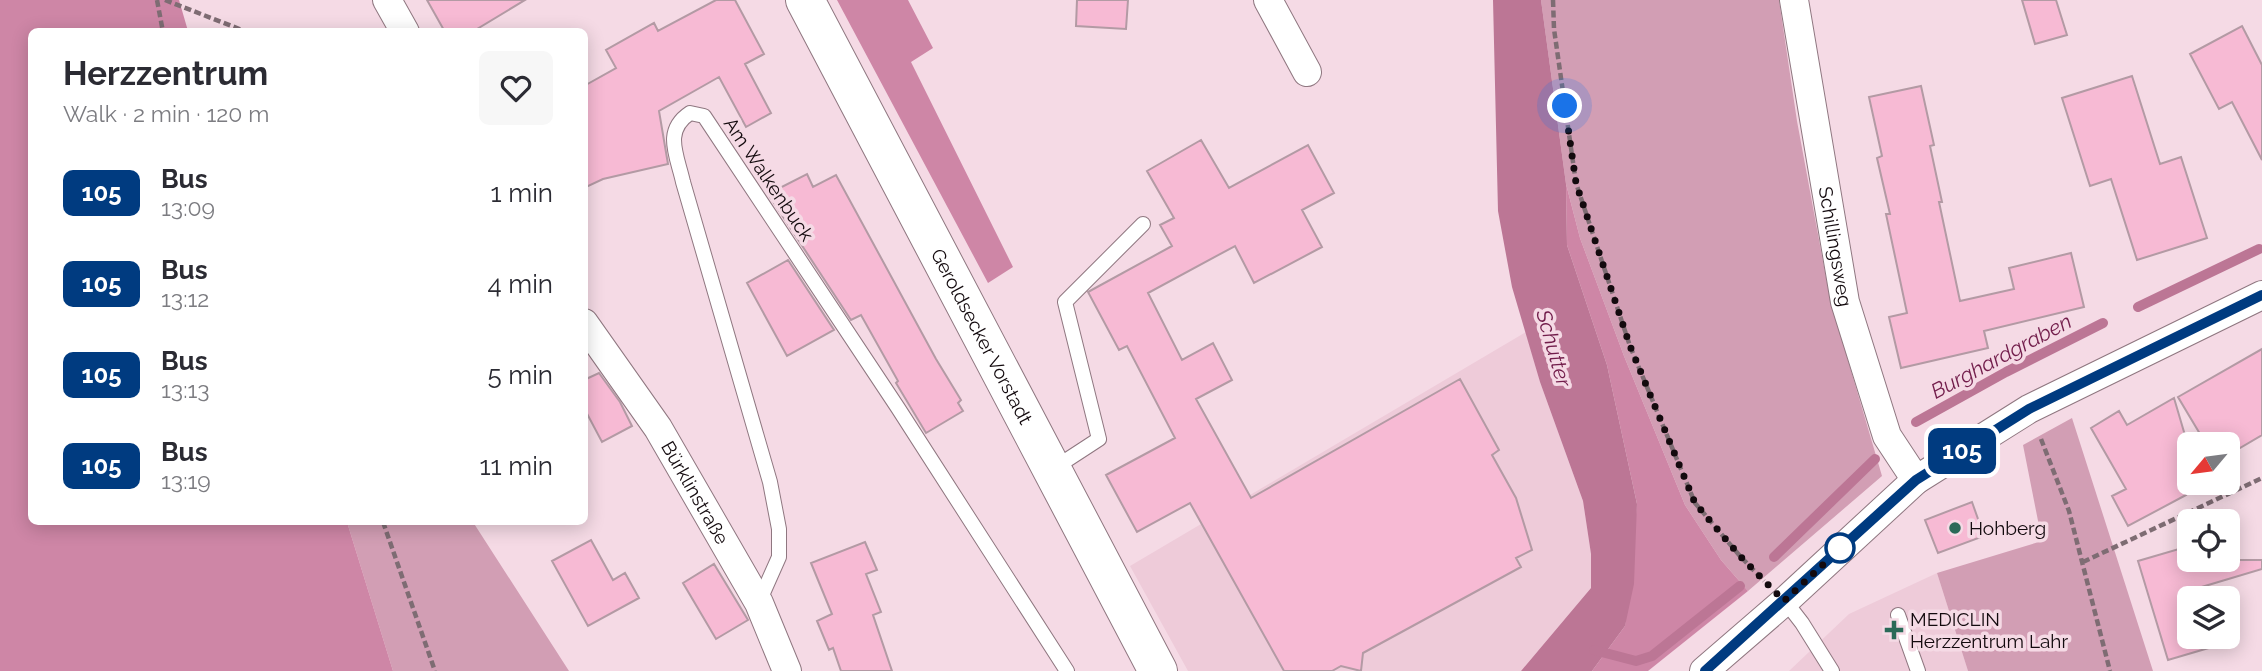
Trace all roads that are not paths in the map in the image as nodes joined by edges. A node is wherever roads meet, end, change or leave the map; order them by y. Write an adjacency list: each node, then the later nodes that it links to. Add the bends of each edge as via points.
1 (387, 0): 5 (street)
2 (805, 0): 10 (main road, Geroldsecker Vorstadt)
3 (1268, 0): 6 (street)
4 (1794, 0): 11 (street, Schillingsweg, via 1845,302 1887,436)
5 (403, 28)
6 (1307, 72)
7 (1143, 224): 10 (lane, via 1065,302 1099,439)
8 (2262, 295): 11 (street, via 2029,409)
9 (588, 329): 13 (street, Bürklinstraße, via 658,428)
10 (1052, 470): 17 (main road, Geroldsecker Vorstadt)
11 (1916, 480): 12 (street)
12 (1784, 601): 18 (street); 19 (lane)
13 (759, 603): 15 (street, Bürklinstraße); 16 (lane, Am Walkenbuck, via 779,556 779,529 771,482 683,182 673,135 677,122 690,113 704,116)
14 (1898, 615): 20 (lane)
15 (787, 671)
16 (1067, 671)
17 (1158, 671)
18 (1704, 671)
19 (1832, 671)
20 (1918, 671)

